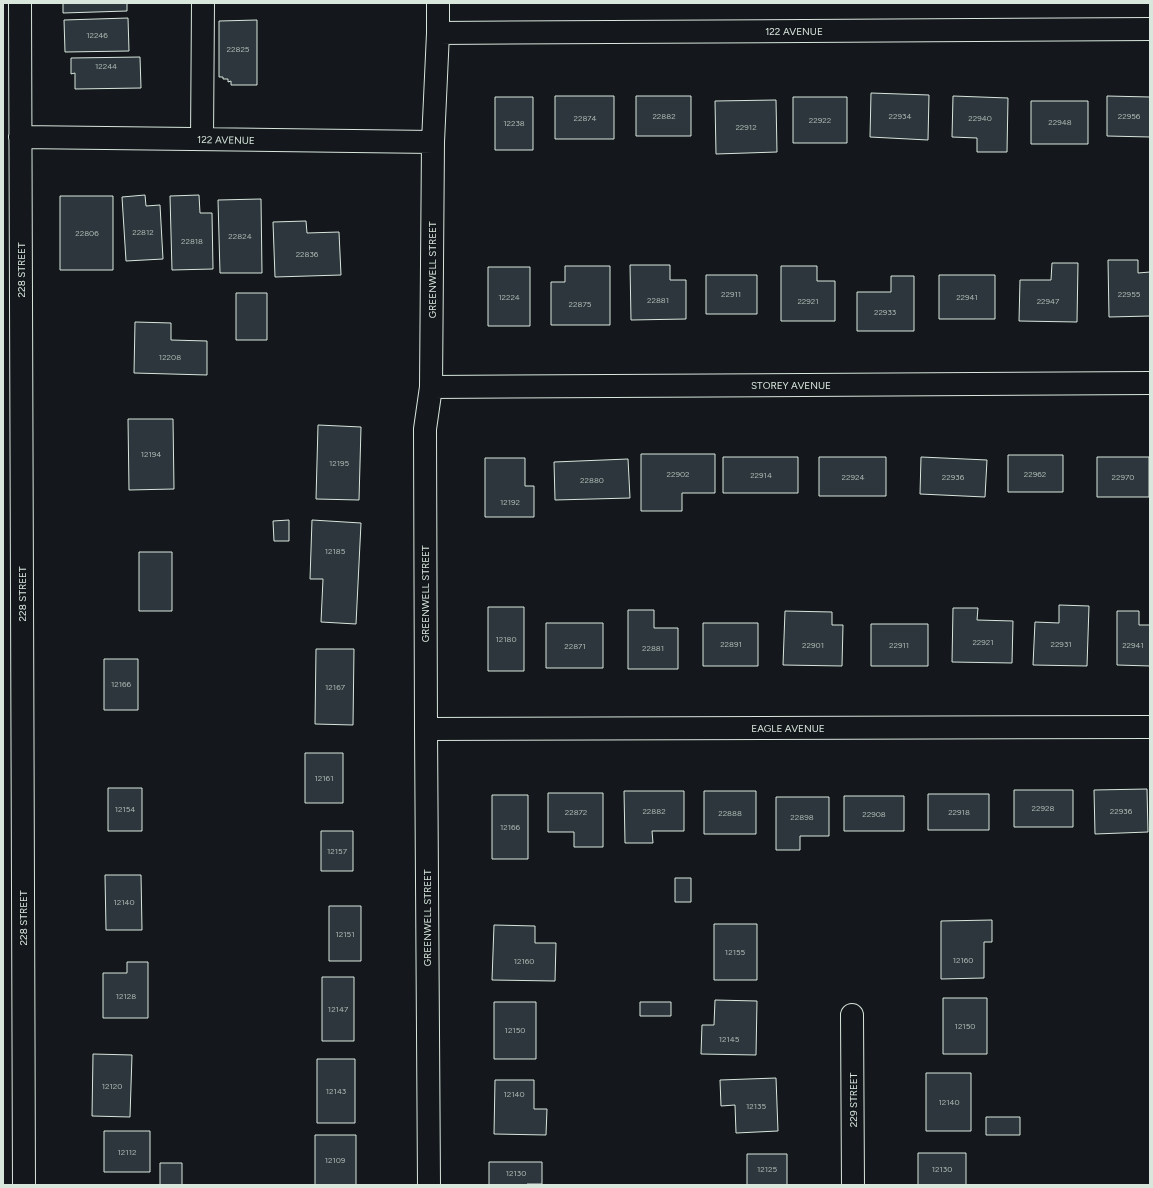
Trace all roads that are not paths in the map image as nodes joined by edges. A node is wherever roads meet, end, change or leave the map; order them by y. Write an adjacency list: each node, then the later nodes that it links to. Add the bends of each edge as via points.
1 (20, 3): 6 (street, 228 STREET)
2 (203, 3): 7 (street)
3 (438, 3): 5 (street, GREENWELL STREET)
4 (1150, 29): 5 (street, 122 AVENUE)
5 (438, 33): 8 (street, GREENWELL STREET)
6 (20, 137): 7 (street, 122 AVENUE); 11 (street, 228 STREET)
7 (202, 139): 8 (street, 122 AVENUE)
8 (433, 142): 10 (street, GREENWELL STREET)
9 (1150, 383): 10 (street, STOREY AVENUE)
10 (431, 387): 13 (street, GREENWELL STREET, via 425,429)
11 (12, 480): 15 (street, 228 STREET)
12 (1150, 727): 13 (street, EAGLE AVENUE)
13 (426, 728): 16 (street, GREENWELL STREET)
14 (852, 1015): 17 (street, 229 STREET)
15 (24, 1185)
16 (429, 1185)
17 (853, 1185)

